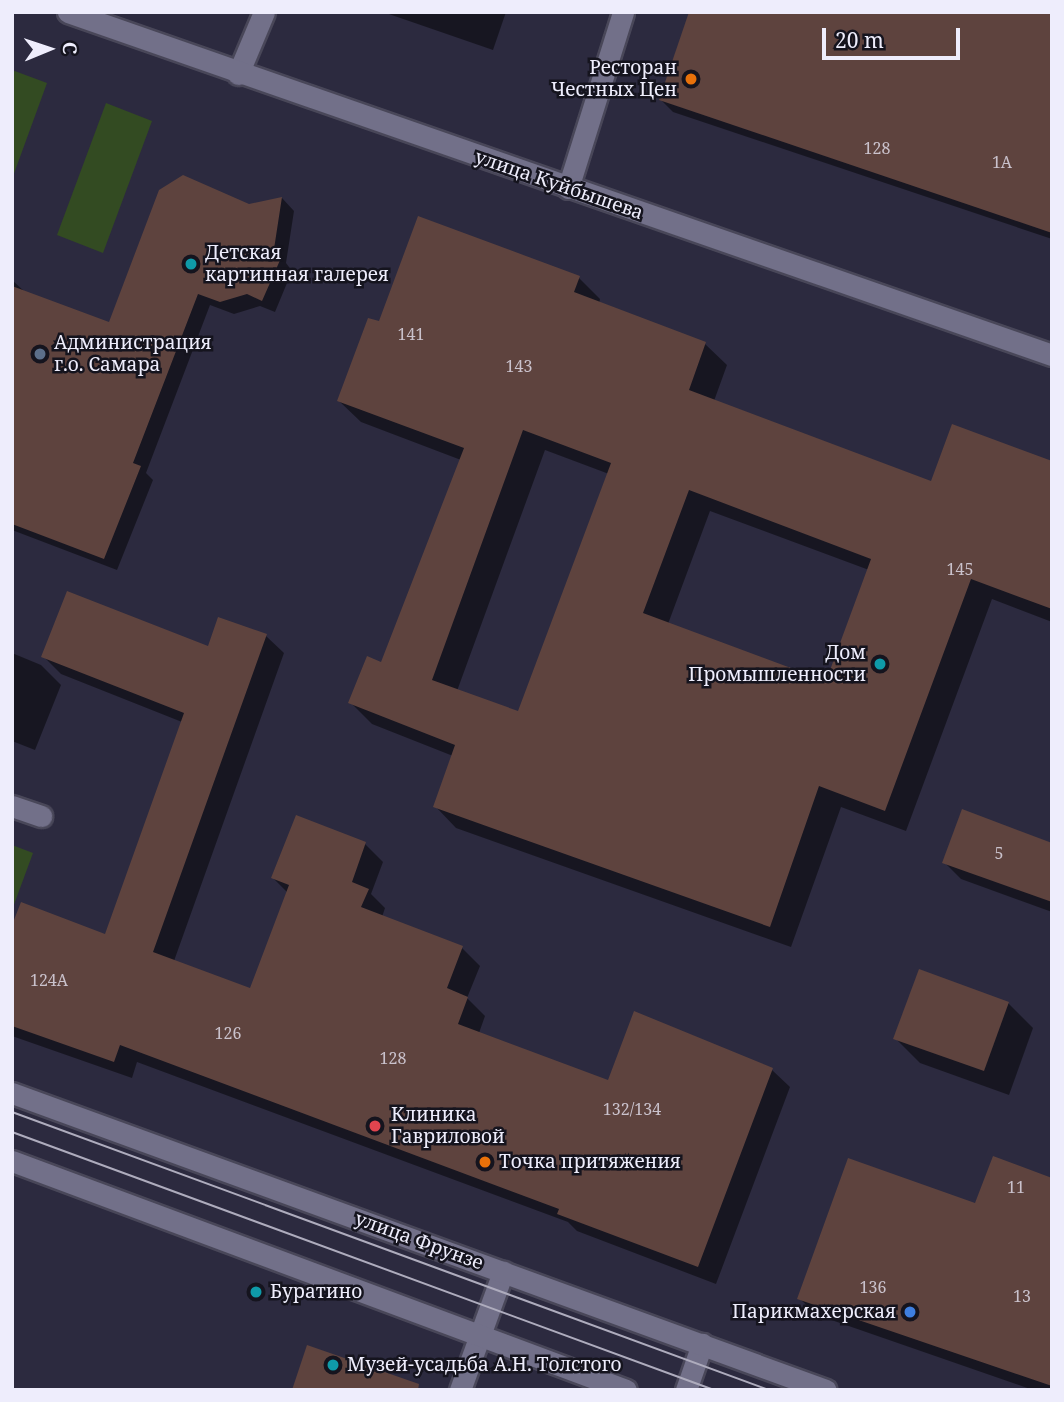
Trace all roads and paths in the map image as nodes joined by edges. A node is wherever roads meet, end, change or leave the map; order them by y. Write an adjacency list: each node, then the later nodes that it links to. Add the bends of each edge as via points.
1 (68, 12): 4 (main road, улица Куйбышева)
2 (264, 12): 4 (main road)
3 (623, 12): 5 (main road)
4 (238, 74): 5 (main road, улица Куйбышева)
5 (568, 188): 6 (main road, улица Куйбышева)
6 (1052, 355)
7 (12, 806): 8 (main road)
8 (41, 816)
9 (12, 1093): 11 (main road, улица Фрунзе)
10 (12, 1161): 12 (main road)
11 (503, 1272): 12 (main road); 13 (main road, улица Фрунзе)
12 (480, 1335): 14 (main road); 15 (main road)
13 (702, 1344): 16 (main road); 17 (main road, улица Фрунзе)
14 (460, 1390)
15 (626, 1390)
16 (686, 1390)
17 (826, 1390)

